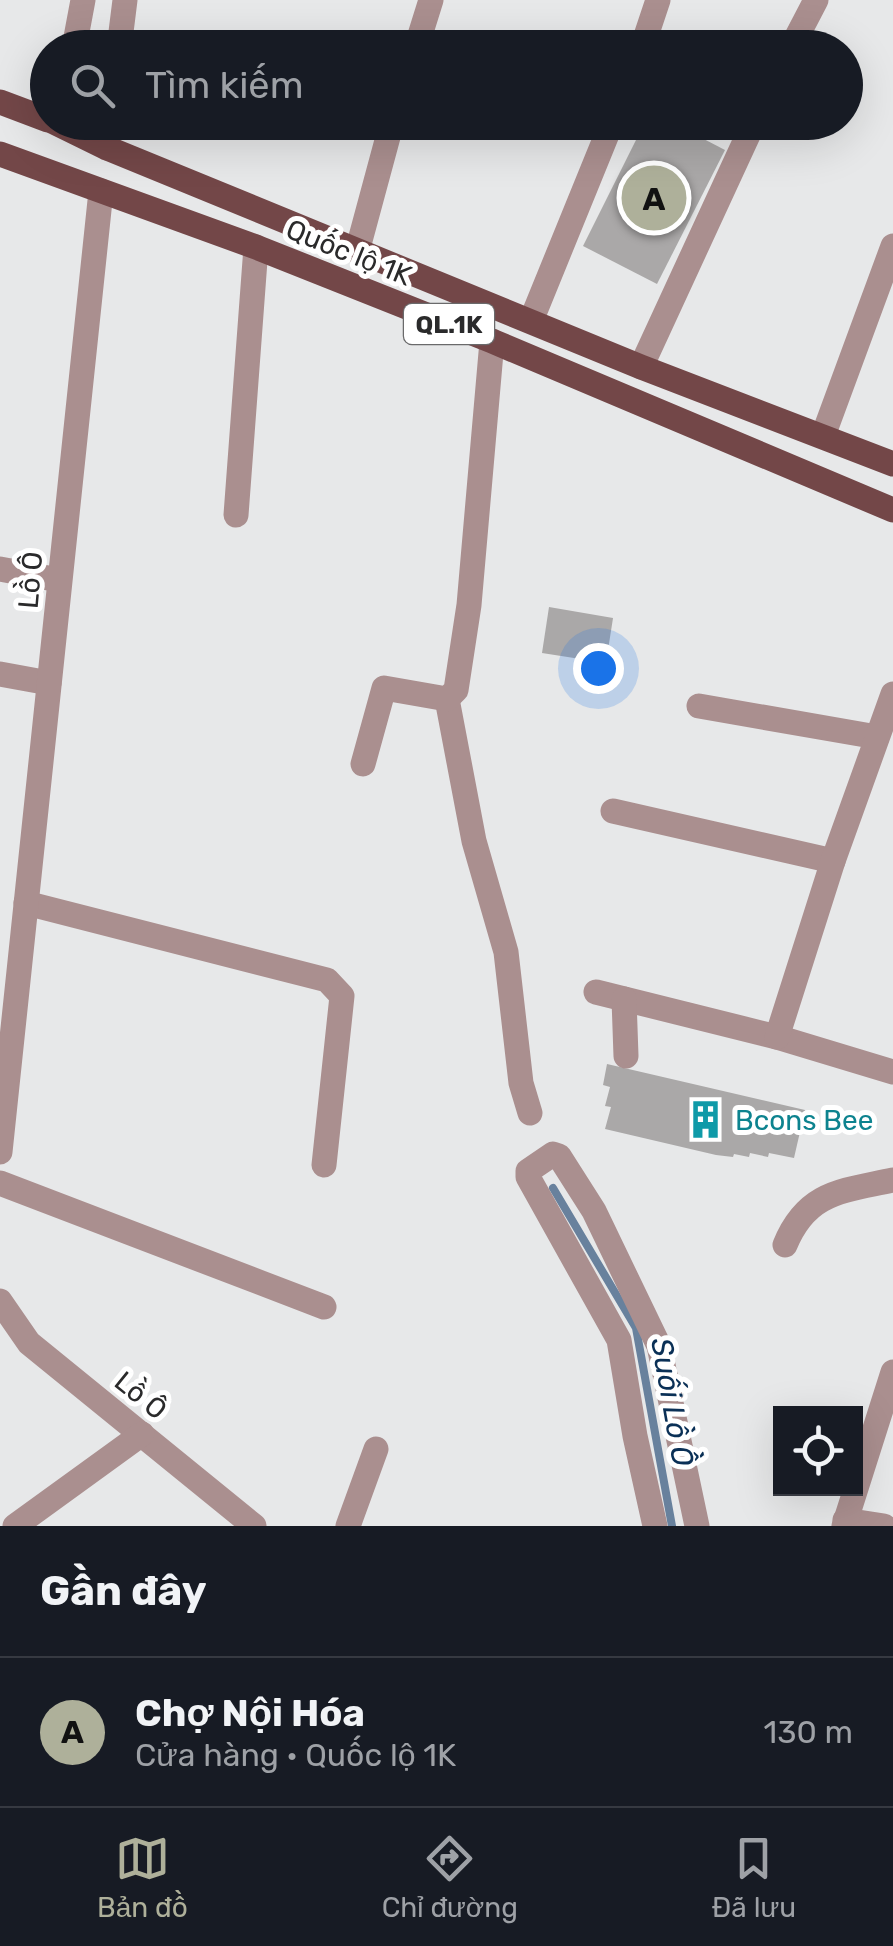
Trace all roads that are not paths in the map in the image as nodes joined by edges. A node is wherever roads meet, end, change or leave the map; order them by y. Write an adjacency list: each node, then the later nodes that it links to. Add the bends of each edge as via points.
1 (83, 0): 6 (street)
2 (125, 0): 7 (street)
3 (431, 0): 8 (street)
4 (658, 0): 9 (street)
5 (816, 0): 10 (street)
6 (77, 30)
7 (121, 30)
8 (422, 30)
9 (648, 30)
10 (800, 30)
11 (0, 102): 12 (main road, Quốc lộ 1K / QL.1K)
12 (30, 113)
13 (107, 140): 19 (main road)
14 (119, 140): 22 (main road, Quốc lộ 1K / QL.1K)
15 (387, 140): 22 (street)
16 (605, 140): 23 (street)
17 (746, 140): 25 (street)
18 (0, 154): 19 (main road, Quốc lộ 1K / QL.1K)
19 (101, 191): 21 (main road, Quốc lộ 1K / QL.1K); 31 (street, Lồ Ô)
20 (893, 246): 26 (street)
21 (256, 248): 24 (main road, Quốc lộ 1K / QL.1K); 29 (street)
22 (358, 248): 23 (main road, Quốc lộ 1K / QL.1K)
23 (530, 321): 25 (main road, Quốc lộ 1K / QL.1K)
24 (492, 341): 28 (main road, Quốc lộ 1K / QL.1K); 35 (street, via 468,605 456,690)
25 (640, 367): 26 (main road, Quốc lộ 1K / QL.1K)
26 (824, 436): 27 (main road, Quốc lộ 1K / QL.1K)
27 (893, 464)
28 (893, 510)
29 (236, 514)
30 (0, 569): 31 (street)
31 (60, 580): 33 (street, Lồ Ô)
32 (0, 674): 33 (street)
33 (50, 682): 41 (street, Lồ Ô)
34 (893, 694): 37 (street)
35 (448, 699): 38 (street, via 384,688); 48 (street, via 474,840 506,952)
36 (699, 706): 37 (street)
37 (877, 738): 40 (street)
38 (363, 764)
39 (613, 811): 40 (street)
40 (833, 861): 45 (street)
41 (26, 903): 42 (street, Lồ Ô); 50 (street, via 327,980 342,996)
42 (11, 933): 49 (street, Lồ Ô)
43 (596, 992): 44 (street)
44 (624, 999): 45 (street); 46 (street)
45 (777, 1038): 47 (street)
46 (626, 1056)
47 (893, 1072)
48 (530, 1114)
49 (0, 1152)
50 (324, 1165)
51 (893, 1180): 53 (street, via 824,1195)
52 (0, 1183): 54 (street)
53 (784, 1245)
54 (324, 1307)
55 (5, 1318): 57 (street, Lồ Ô)
56 (893, 1372): 59 (street)
57 (142, 1434): 60 (street); 61 (street, Lồ Ô)
58 (376, 1449): 62 (street)
59 (844, 1523): 65 (street)
60 (15, 1526)
61 (254, 1526)
62 (348, 1526)
63 (655, 1526): 64 (street, via 619,1340 528,1177 552,1154 594,1211 659,1346)
64 (697, 1526)
65 (884, 1526)

